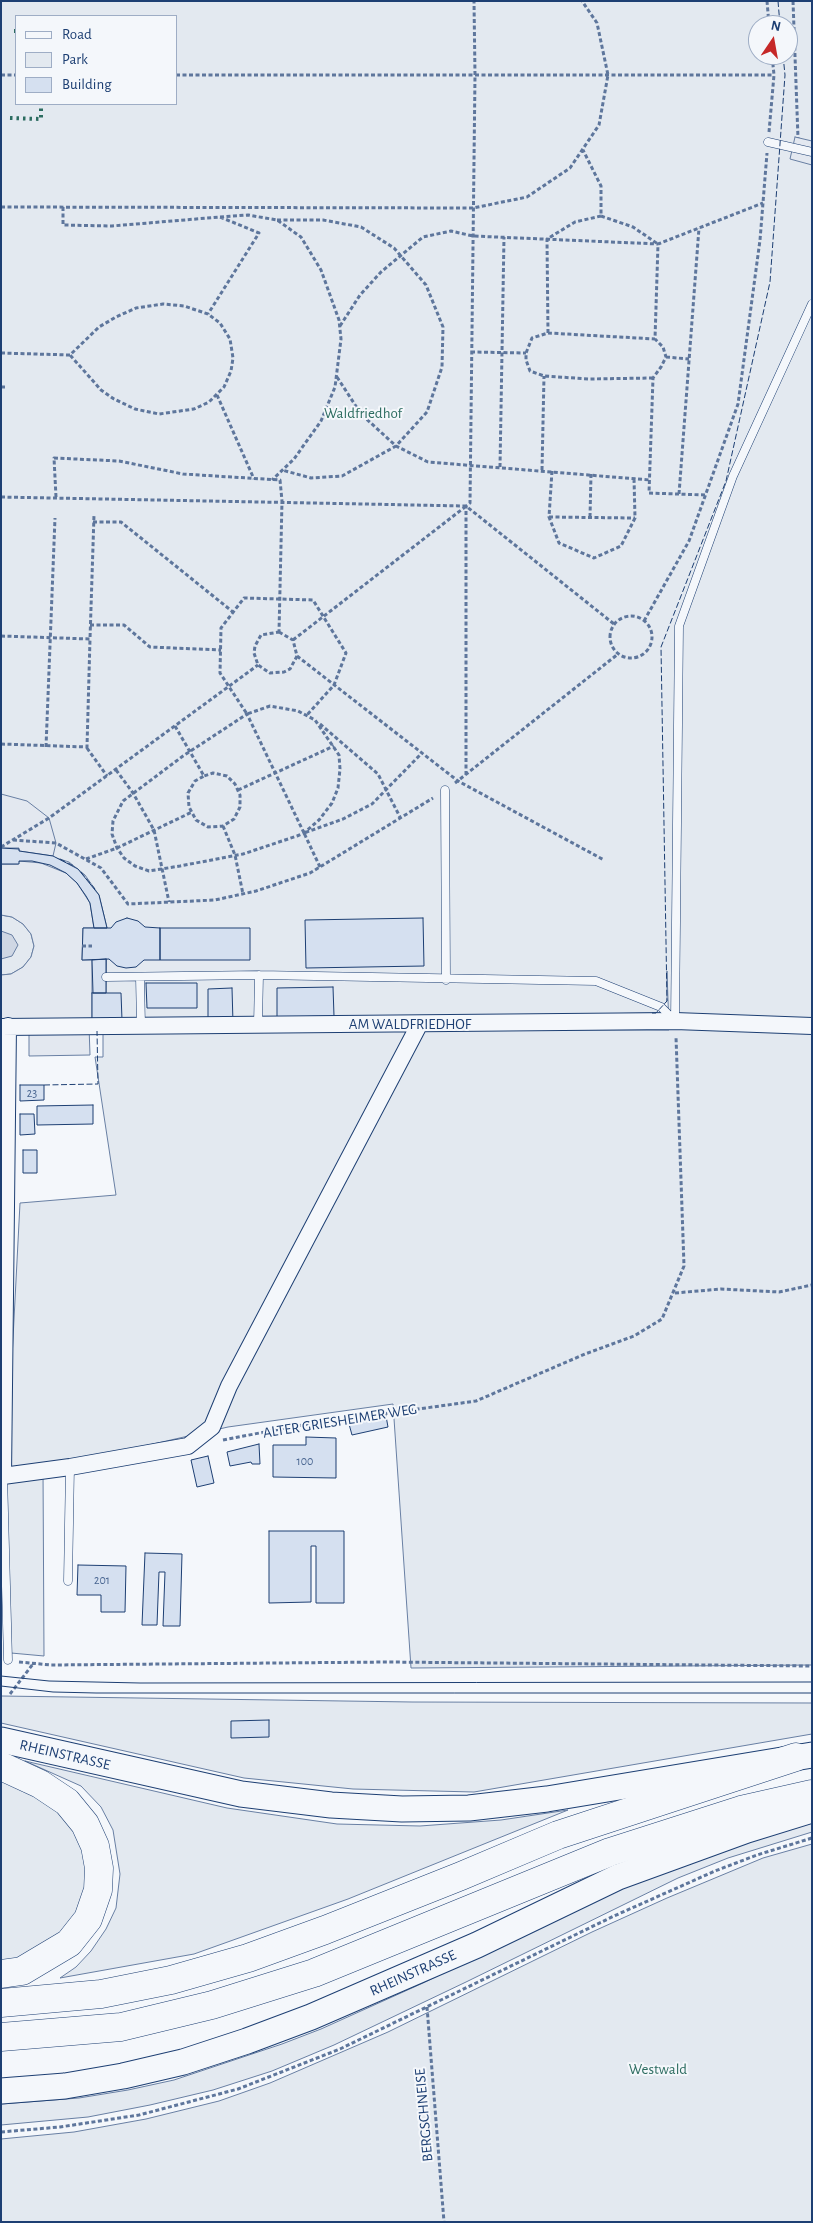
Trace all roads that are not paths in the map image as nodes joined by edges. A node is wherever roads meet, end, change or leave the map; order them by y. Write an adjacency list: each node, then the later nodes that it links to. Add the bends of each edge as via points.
1 (768, 142): 2 (lane)
2 (812, 152)
3 (812, 304): 9 (lane, via 733,476 679,626)
4 (445, 790): 8 (lane)
5 (259, 975): 7 (lane); 8 (lane); 11 (lane)
6 (106, 977): 7 (lane)
7 (140, 977): 13 (lane)
8 (446, 980): 9 (lane, via 596,981 661,1007)
9 (676, 1021): 10 (street, AM WALDFRIEDHOF); 14 (street, AM WALDFRIEDHOF)
10 (419, 1024): 11 (street, AM WALDFRIEDHOF); 15 (street, via 229,1386 212,1427 188,1446)
11 (258, 1025): 13 (street, AM WALDFRIEDHOF)
12 (5, 1026): 13 (street, AM WALDFRIEDHOF); 16 (street, AM WALDFRIEDHOF)
13 (141, 1026)
14 (812, 1026)
15 (70, 1467): 16 (street); 17 (lane)
16 (3, 1476): 18 (lane, AM WALDFRIEDHOF)
17 (68, 1581)
18 (8, 1660)
19 (1, 1740): 20 (main road, RHEINSTRASSE, via 241,1794 331,1805 402,1809 469,1808 547,1799)
20 (804, 1756): 25 (highway, via 558,1835 452,1880 248,1958 171,1980 101,1994)
21 (1, 1766): 24 (highway, via 40,1784 67,1802 85,1824 95,1846 99,1868 98,1890 88,1919 69,1943 22,1970)
22 (812, 1794): 26 (highway, via 740,1810 610,1852 314,1973 212,2005 121,2027)
23 (812, 1810): 27 (main road, RHEINSTRASSE, via 618,1877 477,1945 247,2042 123,2076 65,2086)
24 (1, 1974)
25 (1, 2003)
26 (1, 2037)
27 (1, 2091)

